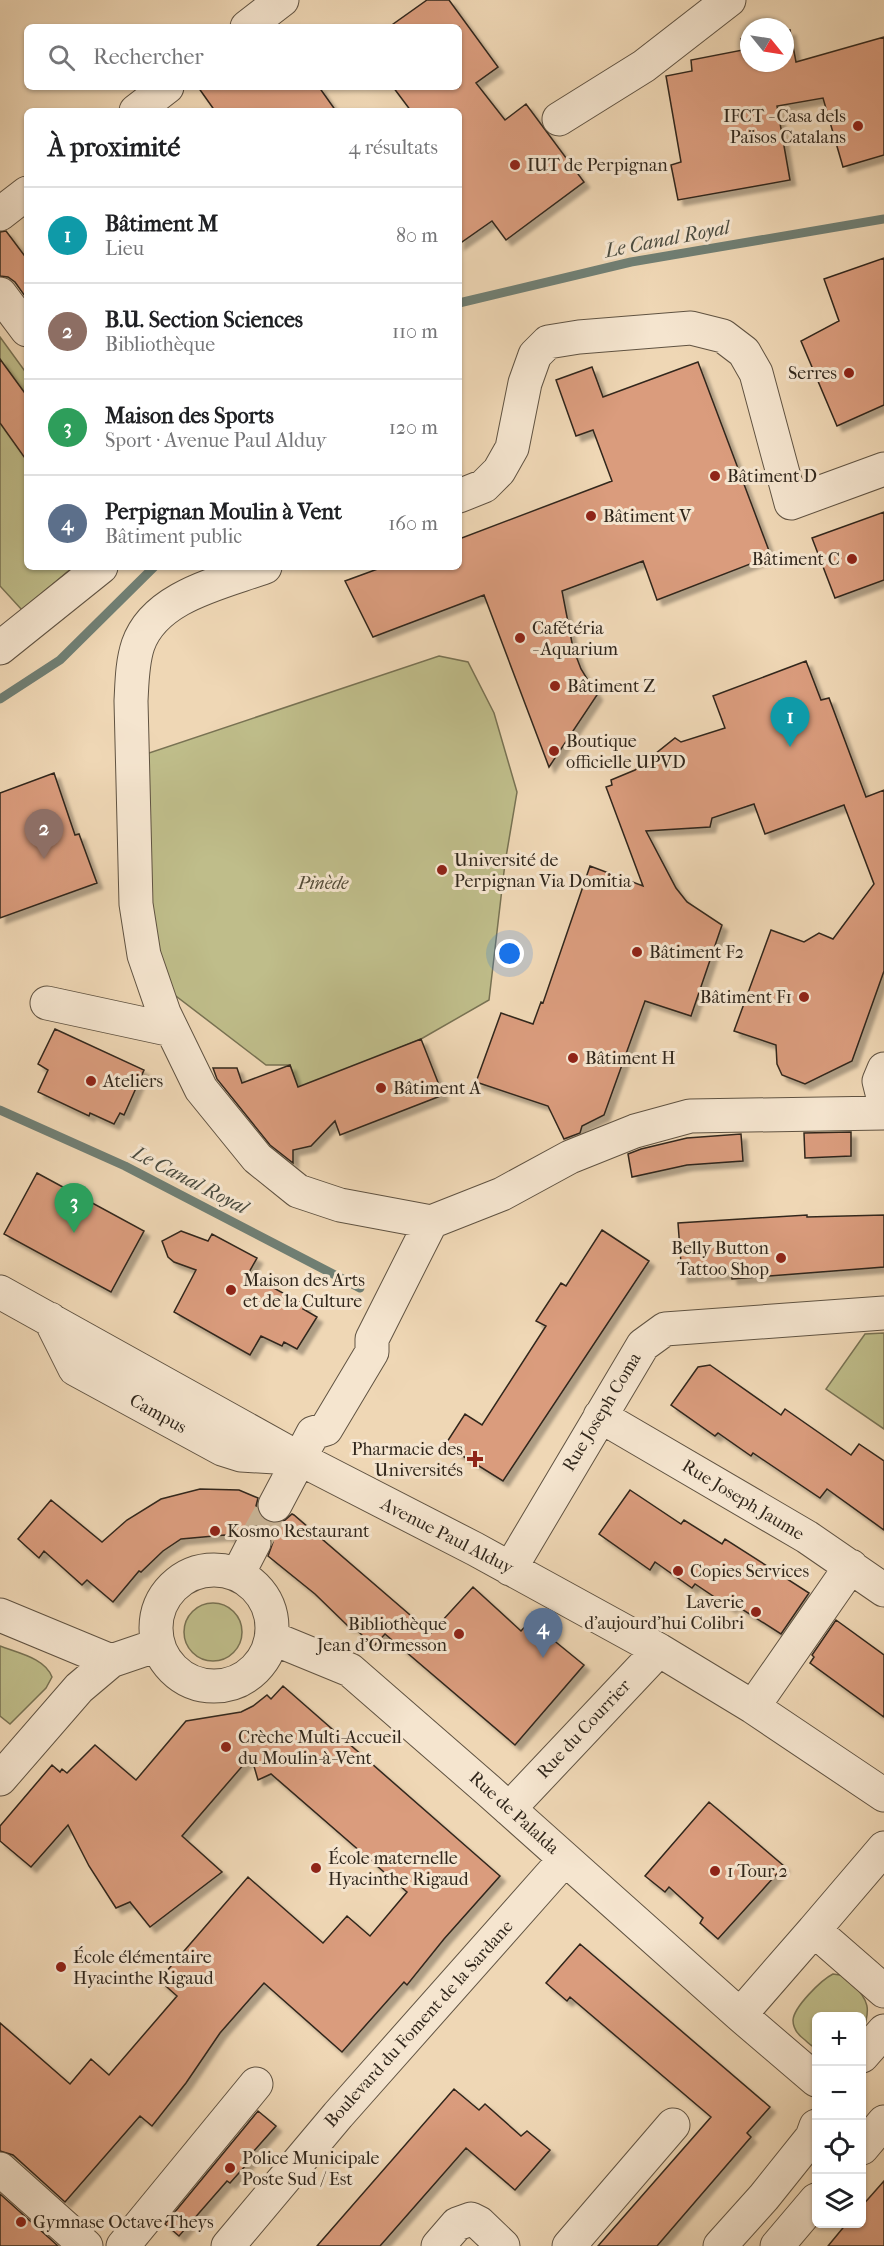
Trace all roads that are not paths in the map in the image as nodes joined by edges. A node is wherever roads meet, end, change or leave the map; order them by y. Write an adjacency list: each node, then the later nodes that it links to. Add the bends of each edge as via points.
1 (282, 0): 3 (street)
2 (712, 5): 6 (street, via 644,66)
3 (251, 24)
4 (163, 90): 5 (street)
5 (139, 108)
6 (559, 119)
7 (24, 195): 8 (street)
8 (0, 214)
9 (0, 294): 10 (street)
10 (24, 326)
11 (884, 469): 12 (street, via 791,503 756,373 744,352 723,336 691,328 548,342 535,355 525,383 512,448 499,471 484,486)
12 (462, 495)
13 (97, 570): 15 (street)
14 (257, 570): 17 (street, via 178,599 156,616 138,644 132,676 136,904 144,955)
15 (0, 648)
16 (47, 1003): 17 (street)
17 (172, 1030): 21 (street, via 201,1089 257,1158 297,1191 340,1205)
18 (884, 1069): 19 (street, via 879,1081)
19 (884, 1101)
20 (884, 1113): 21 (street, via 690,1116 635,1131 570,1157 502,1194)
21 (430, 1222): 25 (street, via 372,1340 372,1353 326,1429)
22 (0, 1292): 25 (street, Avenue Paul Alduy)
23 (884, 1313): 24 (street, Rue Joseph Coma, via 665,1329 643,1345)
24 (600, 1416): 28 (street, Rue Joseph Jaume); 29 (street, Rue Joseph Coma)
25 (306, 1446): 26 (street); 29 (street, Avenue Paul Alduy)
26 (275, 1504)
27 (254, 1543): 30 (street)
28 (851, 1566): 31 (street, Rue Joseph Jaume); 37 (street)
29 (510, 1569): 35 (street, Avenue Paul Alduy)
30 (238, 1574): 33 (street, via 254,1584 266,1600 272,1618); 34 (street, via 219,1569 182,1578 159,1607 155,1626)
31 (884, 1590)
32 (0, 1615): 36 (street)
33 (272, 1638): 34 (street, via 265,1656 252,1672 236,1682 217,1686 198,1684 180,1676 166,1663); 40 (street, Rue de Palalda, via 350,1670)
34 (158, 1645): 36 (street)
35 (659, 1650): 37 (street, Avenue Paul Alduy); 40 (street, Rue du Courrier)
36 (111, 1660): 38 (street, via 79,1688)
37 (753, 1707): 39 (street, Avenue Paul Alduy)
38 (0, 1779)
39 (884, 1795)
40 (509, 1809): 42 (street, Rue de Palalda)
41 (884, 1848): 43 (street)
42 (565, 1859): 45 (street, Rue de Palalda); 58 (street, Boulevard du Foment de la Sardane, via 338,2115)
43 (814, 1930): 44 (street); 45 (street)
44 (884, 1991)
45 (740, 2015): 48 (street, Rue de Palalda)
46 (884, 2031): 47 (street)
47 (866, 2051)
48 (812, 2077)
49 (256, 2084): 57 (street)
50 (884, 2122): 53 (street)
51 (673, 2125): 61 (street)
52 (812, 2137): 62 (street)
53 (866, 2142)
54 (0, 2169): 56 (street)
55 (812, 2205): 63 (street)
56 (86, 2246)
57 (123, 2246)
58 (228, 2246)
59 (438, 2246): 60 (street, via 457,2224 471,2218)
60 (503, 2246)
61 (569, 2246)
62 (720, 2246)
63 (777, 2246)

